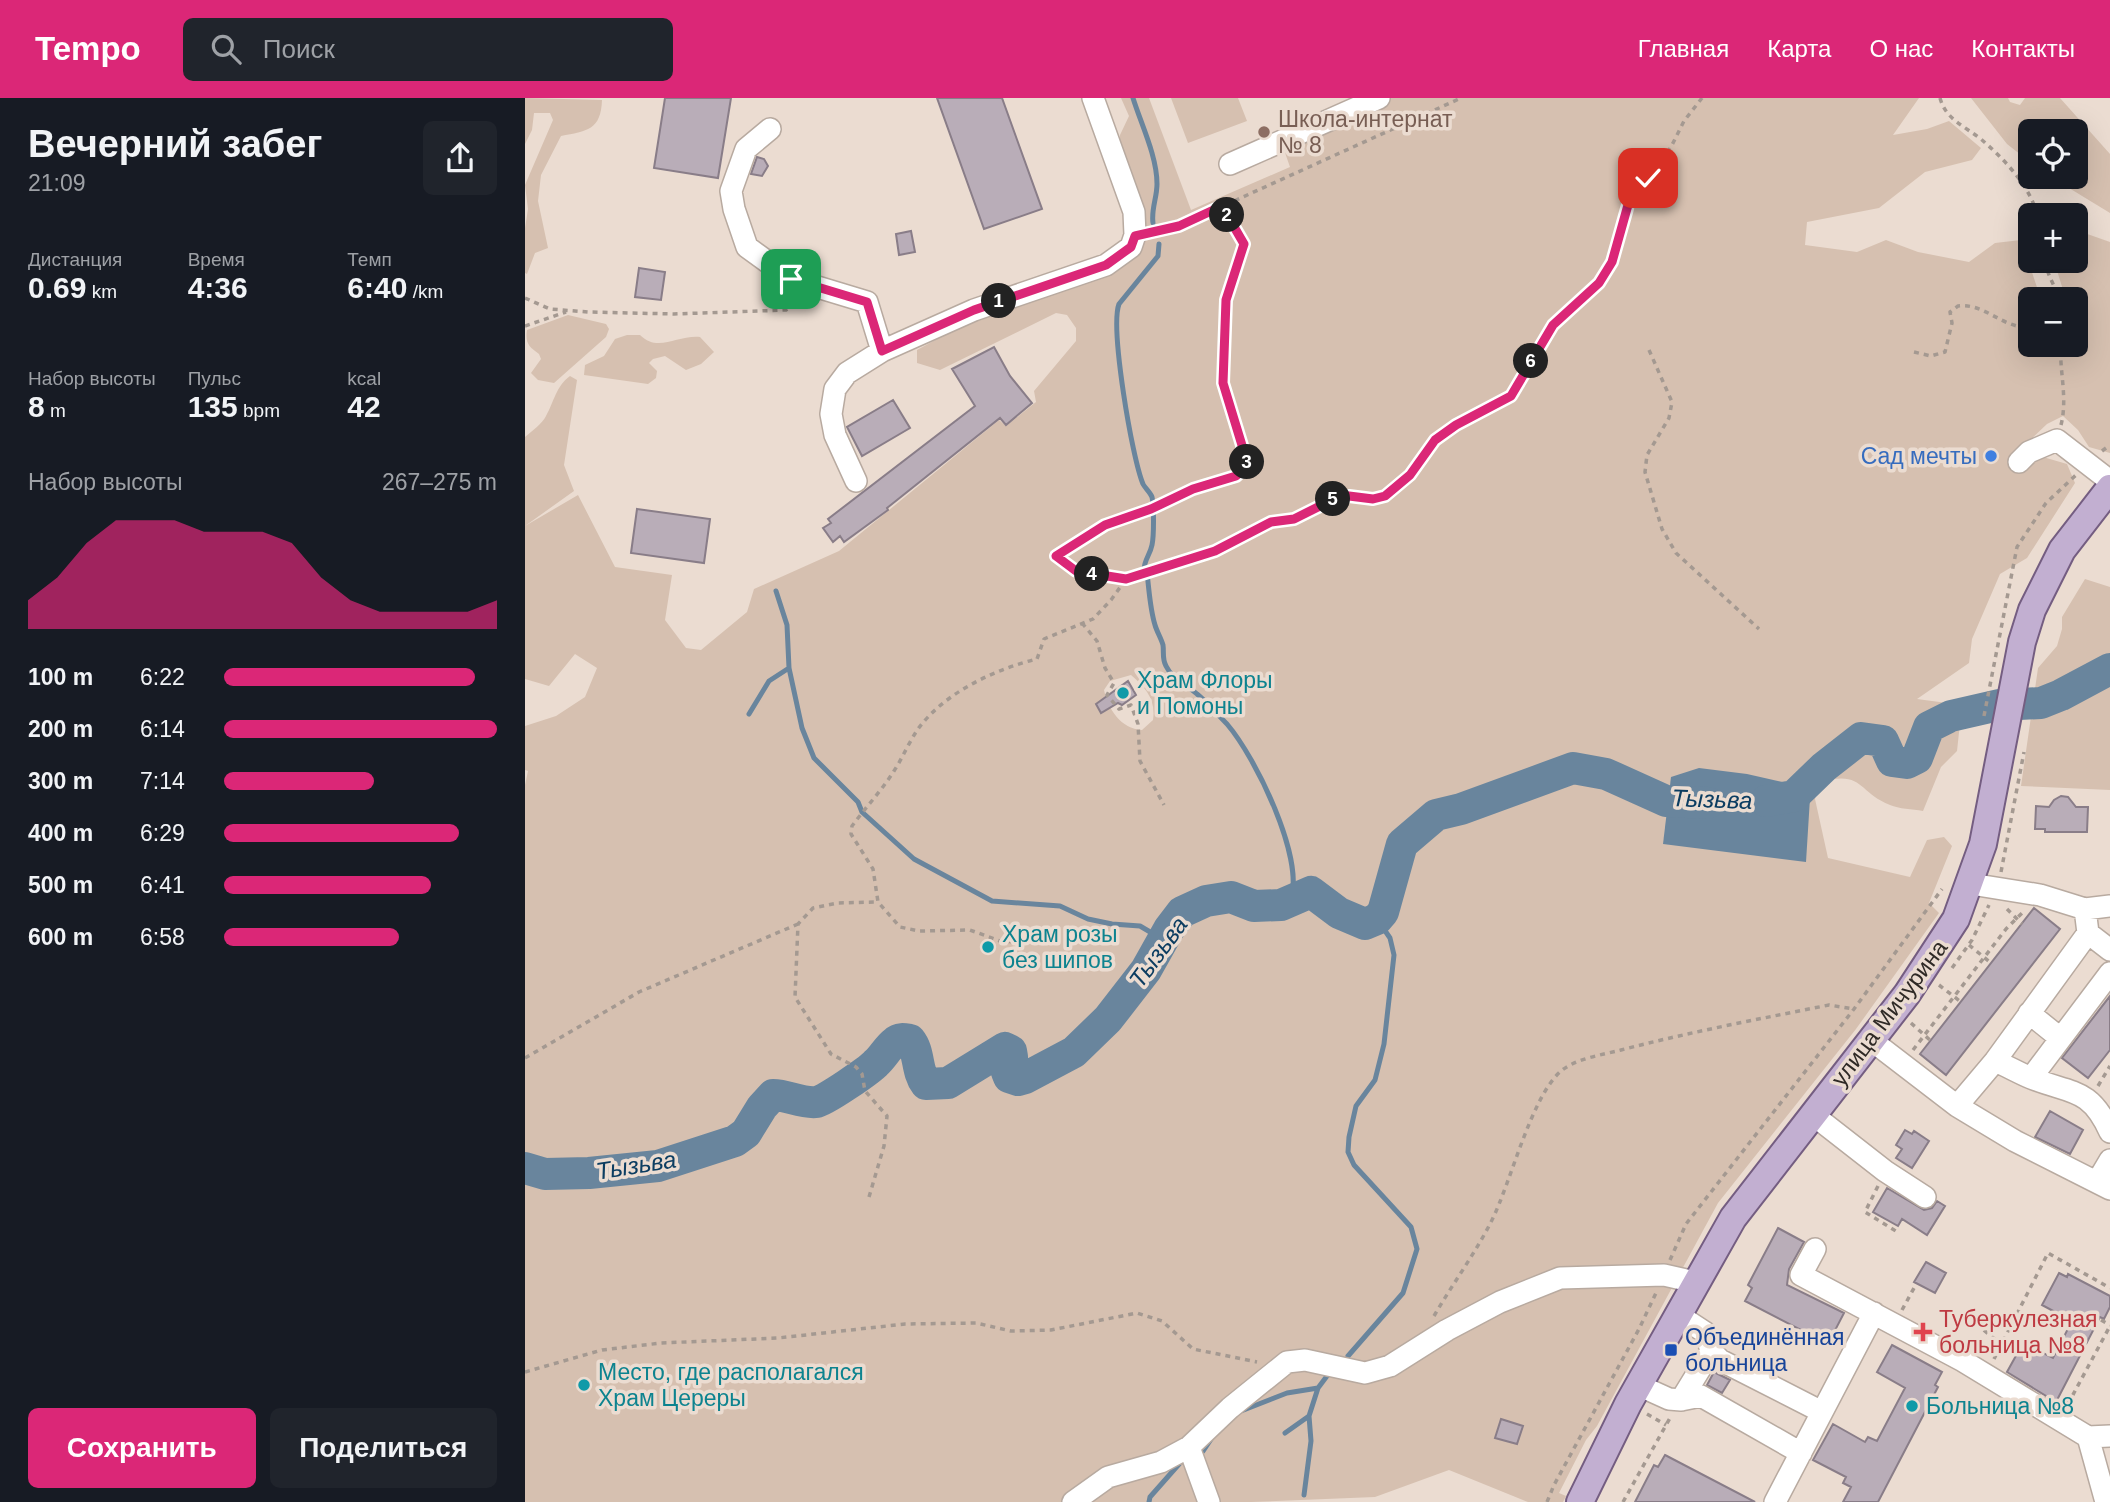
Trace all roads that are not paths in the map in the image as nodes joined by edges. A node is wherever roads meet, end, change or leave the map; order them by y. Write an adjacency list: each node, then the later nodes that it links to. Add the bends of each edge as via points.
1 (1093, 98): 6 (lane, via 1134,212 1131,247 1106,265 974,310)
2 (1379, 98): 3 (lane)
3 (1333, 107): 5 (lane)
4 (770, 129): 6 (lane, via 746,149 731,191 747,247 791,279 867,302)
5 (1230, 164)
6 (882, 351): 8 (lane, via 847,373 835,389 831,414 835,435)
7 (2019, 462): 9 (lane, via 2029,452 2057,440)
8 (856, 481)
9 (2110, 481)
10 (2110, 488): 11 (main road, улица Мичурина, via 2074,531 2032,610 2010,640 1994,787)
11 (1971, 884): 13 (lane, via 2040,895); 19 (main road, улица Мичурина, via 1957,919)
12 (2110, 906): 13 (lane)
13 (2085, 909): 14 (lane)
14 (2088, 933): 15 (lane); 17 (lane)
15 (2110, 950)
16 (2110, 973): 18 (lane)
17 (2029, 1013): 18 (lane); 20 (lane)
18 (2060, 1038): 21 (lane)
19 (1871, 1040): 22 (lane); 23 (main road, улица Мичурина)
20 (1995, 1061): 21 (lane); 22 (lane)
21 (2031, 1078): 24 (lane, via 2089,1100 2101,1111)
22 (1958, 1106): 26 (lane)
23 (1812, 1114): 27 (lane); 29 (main road, улица Мичурина, via 1752,1190)
24 (2110, 1132)
25 (2110, 1160): 26 (lane)
26 (2104, 1186)
27 (1925, 1197)
28 (1815, 1250): 30 (lane, via 1801,1275)
29 (1695, 1282): 31 (main road, улица Мичурина); 38 (lane, via 1664,1275 1560,1279 1500,1302 1390,1366 1365,1373 1305,1360 1287,1362)
30 (1874, 1313): 35 (lane); 37 (lane)
31 (1677, 1314): 32 (lane, via 1706,1333); 33 (main road, улица Мичурина)
32 (1711, 1351): 34 (lane); 35 (lane, via 1720,1360)
33 (1639, 1385): 34 (lane); 42 (main road, улица Мичурина)
34 (1681, 1400): 39 (lane, via 1701,1396)
35 (1822, 1412): 39 (lane)
36 (2110, 1436): 37 (lane)
37 (2088, 1437): 44 (lane)
38 (1189, 1447): 40 (lane, via 1161,1462 1108,1476); 41 (lane)
39 (1801, 1453): 43 (lane)
40 (1073, 1502)
41 (1209, 1502)
42 (1580, 1502)
43 (1775, 1502)
44 (2106, 1502)

